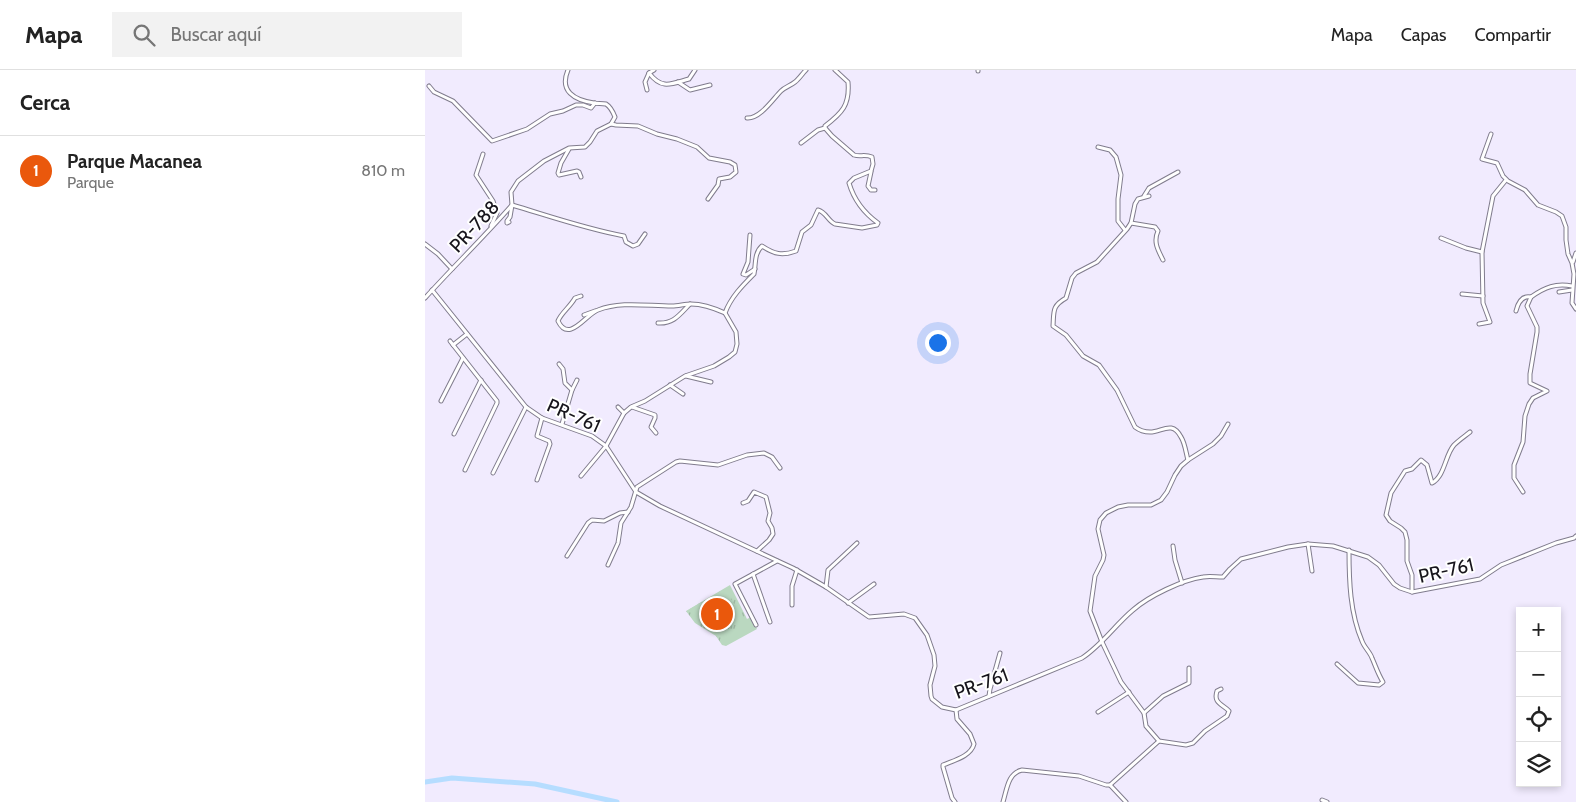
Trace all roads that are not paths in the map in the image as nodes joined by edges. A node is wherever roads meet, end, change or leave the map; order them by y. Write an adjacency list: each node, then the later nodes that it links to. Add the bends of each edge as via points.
1 (568, 70): 11 (street, via 564,80 569,93)
2 (654, 70): 6 (street)
3 (695, 70): 7 (street, via 689,78)
4 (805, 70): 12 (street, via 797,82 782,89 756,116)
5 (835, 70): 14 (street, via 849,82 849,96 845,107)
6 (649, 73): 7 (street, via 660,84); 10 (street, via 645,82)
7 (678, 82): 8 (street, via 690,90)
8 (710, 85)
9 (429, 86): 11 (street, via 453,101 492,142 527,129 550,114 576,105 591,108)
10 (647, 90)
11 (595, 103): 13 (street, via 605,104 611,109 615,117)
12 (747, 118)
13 (611, 124): 18 (street, PR-788 / PR-788, via 597,131 585,147); 27 (street, via 638,126 697,147 709,158 735,165 737,172 730,178 719,179)
14 (825, 128): 16 (street); 20 (street, via 854,155 872,156)
15 (1491, 134): 23 (street, via 1483,160 1497,163)
16 (801, 142)
17 (1097, 147): 31 (street, via 1110,150 1116,157 1121,175 1118,221)
18 (569, 148): 22 (street, via 558,173 577,171); 28 (street, PR-788 / PR-788, via 544,161 518,181 511,192)
19 (483, 154): 32 (street, via 476,175 497,213)
20 (871, 171): 24 (street, via 867,186); 42 (street, via 849,183 858,203 877,225 862,228 835,224 818,210 811,224 802,232 796,250 779,254 760,247)
21 (1178, 172): 25 (street, via 1149,188)
22 (581, 177)
23 (1506, 180): 37 (street, via 1493,196); 40 (street, via 1525,190 1538,205 1562,216)
24 (875, 190)
25 (1144, 196): 26 (street); 30 (street, via 1137,199)
26 (1149, 196)
27 (708, 199)
28 (512, 205): 29 (street); 32 (street, PR-788 / PR-788); 33 (street, via 624,236 626,242 633,246)
29 (509, 222)
30 (1131, 223): 31 (street); 39 (street, via 1155,227 1155,242)
31 (1125, 230): 83 (street, via 1097,262 1072,278 1066,298 1054,309 1053,326 1066,335 1083,356 1099,365 1117,390 1135,427 1150,432 1167,427 1177,430)
32 (487, 234): 41 (street, PR-788 / PR-788)
33 (645, 234)
34 (750, 234): 42 (street, via 748,262 743,274)
35 (1441, 238): 37 (street)
36 (425, 244): 41 (street)
37 (1482, 252): 48 (street)
38 (1576, 253): 40 (street)
39 (1163, 260)
40 (1572, 263): 43 (street)
41 (452, 269): 44 (street, PR-788 / PR-788)
42 (755, 269): 55 (street, via 730,301)
43 (1572, 288): 45 (street); 49 (street, via 1552,285); 52 (street, via 1571,303)
44 (432, 290): 50 (street, PR-788 / PR-788); 59 (street, PR-761 / PR-761)
45 (1559, 292)
46 (1462, 294): 48 (street)
47 (581, 296): 53 (street, via 575,298 559,317 560,326 566,330 574,328)
48 (1483, 296): 58 (street, via 1489,322)
49 (1531, 297): 54 (street, via 1521,299); 90 (street, via 1527,306 1537,332 1530,383 1547,391 1533,398 1525,416 1523,442 1514,465 1514,478)
50 (425, 298)
51 (691, 304): 53 (street, via 629,305); 55 (street); 57 (street, via 672,322)
52 (1576, 309)
53 (596, 310): 56 (street)
54 (1516, 311)
55 (725, 313): 64 (street, via 736,332 735,352 714,366)
56 (584, 314)
57 (658, 323)
58 (1479, 324)
59 (467, 334): 61 (street); 72 (street, PR-761 / PR-761)
60 (450, 341): 61 (street)
61 (453, 345): 62 (street)
62 (463, 358): 65 (street); 71 (street)
63 (559, 364): 69 (street, via 565,383)
64 (685, 376): 67 (street); 68 (street)
65 (481, 380): 81 (street); 85 (street, via 497,403)
66 (577, 380): 69 (street)
67 (711, 382)
68 (670, 384): 70 (street); 74 (street)
69 (572, 390): 77 (street)
70 (683, 394)
71 (441, 401)
72 (526, 407): 76 (street, PR-761 / PR-761); 86 (street)
73 (618, 407): 75 (street)
74 (631, 407): 75 (street); 80 (street, via 655,415 651,428)
75 (625, 413): 82 (street)
76 (542, 418): 77 (street, PR-761 / PR-761); 88 (street, via 537,436 550,444)
77 (562, 424): 82 (street, PR-761 / PR-761, via 592,436)
78 (1228, 424): 83 (street, via 1213,444)
79 (1470, 432): 108 (street, via 1453,446 1435,482 1432,483 1427,465 1421,460 1405,470 1391,493 1386,515 1405,532 1407,561 1412,575)
80 (655, 433)
81 (454, 434)
82 (606, 446): 87 (street); 89 (street, PR-761 / PR-761)
83 (1189, 460): 113 (street, via 1181,466 1161,500 1151,505 1118,507 1100,520 1098,530 1104,555 1095,576 1091,611)
84 (780, 468): 89 (street, via 773,457 765,453 747,454 718,465 681,460 643,482)
85 (465, 470)
86 (493, 474)
87 (581, 476)
88 (537, 480)
89 (635, 492): 92 (street); 98 (street, PR-761 / PR-761)
90 (1523, 492)
91 (743, 503): 98 (street, via 754,492 766,497 768,502 768,521 773,534)
92 (628, 512): 99 (street, via 604,521 592,520); 101 (street)
93 (1576, 536): 108 (street, PR-761 / PR-761, via 1501,565 1480,579)
94 (857, 543): 107 (street, via 828,570)
95 (1308, 544): 97 (street, PR-761 / PR-761); 103 (street); 105 (street, PR-761 / PR-761, via 1241,559 1223,578 1204,577)
96 (1173, 546): 105 (street)
97 (1349, 550): 108 (street, PR-761 / PR-761, via 1369,557 1394,584); 115 (street, via 1349,584 1354,614 1362,643 1372,656 1383,682 1379,685 1358,683)
98 (757, 551): 100 (street, PR-761 / PR-761)
99 (567, 556)
100 (777, 561): 102 (street, PR-761 / PR-761); 104 (street)
101 (608, 565)
102 (797, 570): 107 (street, PR-761 / PR-761); 110 (street, via 792,586)
103 (1311, 570)
104 (753, 574): 111 (street); 112 (street, via 735,584)
105 (1181, 583): 113 (street, PR-761 / PR-761, via 1133,609)
106 (874, 584): 109 (street)
107 (826, 587): 109 (street, PR-761 / PR-761)
108 (1411, 592)
109 (848, 603): 120 (street, PR-761 / PR-761, via 869,617 904,614 915,618 927,635 934,656 930,685 932,700 942,707)
110 (792, 605)
111 (770, 622)
112 (756, 625)
113 (1102, 642): 118 (street); 119 (street, PR-761 / PR-761, via 1082,658)
114 (1000, 653): 119 (street)
115 (1337, 664)
116 (1189, 668): 122 (street, via 1189,683 1163,696)
117 (1221, 689): 123 (street, via 1215,699 1229,710 1227,716 1205,730 1193,743)
118 (1129, 692): 121 (street); 122 (street)
119 (989, 696): 120 (street, PR-761 / PR-761)
120 (956, 710): 126 (street, via 957,718 975,744 967,754 943,765)
121 (1098, 712)
122 (1144, 713): 123 (street, via 1146,726)
123 (1159, 740): 124 (street)
124 (1111, 785): 127 (street, via 1079,776 1022,770 1011,776); 128 (street)
125 (1322, 800): 129 (street)
126 (955, 802)
127 (1003, 802)
128 (1126, 802)
129 (1327, 802)

